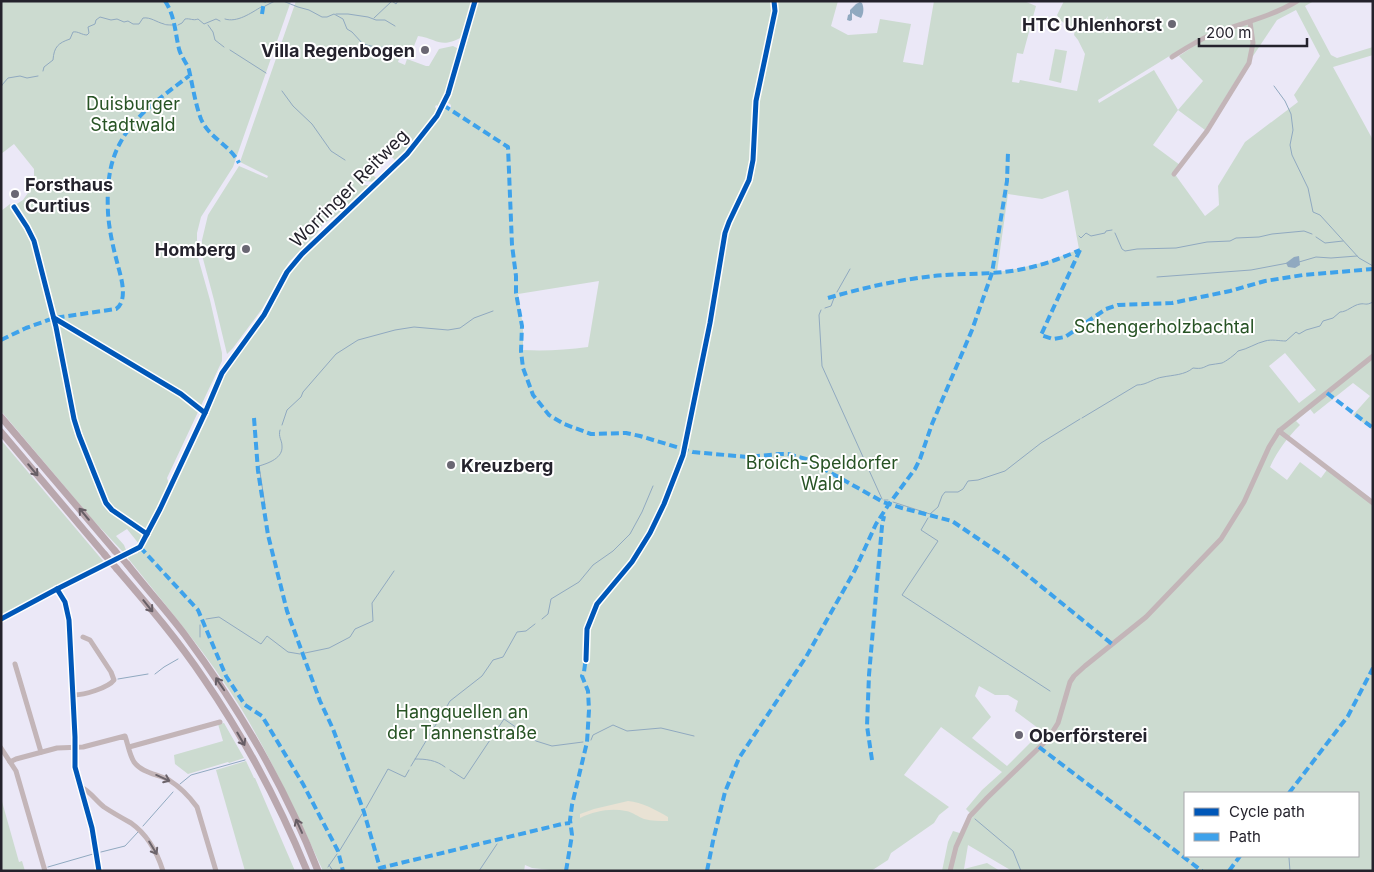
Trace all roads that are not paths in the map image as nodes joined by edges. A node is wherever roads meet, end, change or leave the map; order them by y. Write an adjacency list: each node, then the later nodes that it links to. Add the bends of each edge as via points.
1 (475, 1): 11 (street, Worringer Reitweg, via 448,94 437,116 406,154 302,254 288,272 264,315 222,373 140,546)
2 (1297, 1): 3 (street)
3 (1250, 22): 4 (street, via 1195,42); 5 (street, via 1253,43 1249,63 1207,131)
4 (1172, 57)
5 (1174, 174)
6 (1373, 356): 8 (street)
7 (1, 417): 30 (highway, one-way to 7, bridge, via 277,780 238,711 184,633)
8 (1279, 431): 10 (street); 31 (street, via 1244,502 1221,539 1146,617 1074,676 1054,732 970,816 956,847)
9 (1, 432): 29 (highway, one-way to 29, bridge, via 176,640 203,678 267,784)
10 (1373, 503)
11 (57, 589): 12 (street); 15 (street, via 68,612)
12 (1, 619)
13 (83, 636): 15 (street, via 90,640 114,680 109,686)
14 (16, 664): 20 (street)
15 (74, 695): 17 (street)
16 (220, 722): 18 (street)
17 (75, 747): 18 (street, via 125,736); 20 (street); 22 (street, via 74,767)
18 (129, 747): 28 (street, one-way to 28, via 137,765 179,786 191,798 197,807)
19 (1, 748): 21 (street)
20 (41, 752): 21 (street)
21 (10, 762): 25 (street, via 16,771)
22 (81, 787): 23 (street); 24 (street)
23 (97, 800): 24 (street); 27 (street, one-way to 27, via 145,835)
24 (86, 804): 26 (street)
25 (45, 871)
26 (99, 871)
27 (163, 871)
28 (216, 871)
29 (307, 871)
30 (318, 871)
31 (950, 871)

